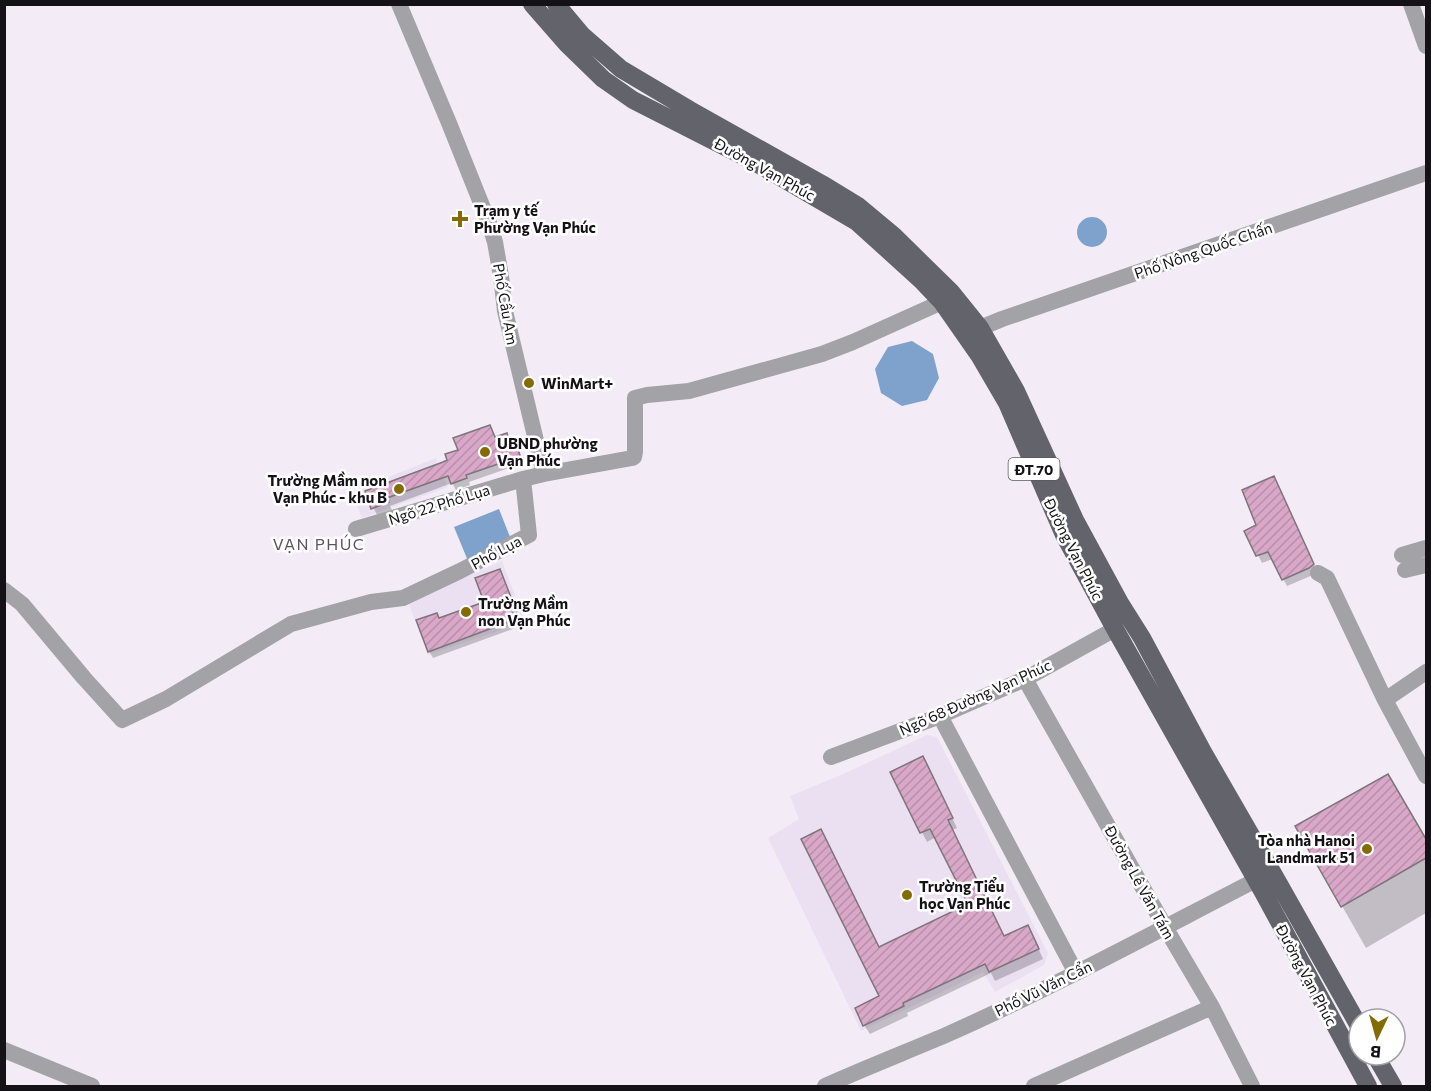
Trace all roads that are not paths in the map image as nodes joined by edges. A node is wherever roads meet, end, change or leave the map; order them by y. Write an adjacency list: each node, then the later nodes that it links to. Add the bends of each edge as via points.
1 (399, 4): 11 (street, Phố Cầu Am, via 495,242 505,311)
2 (532, 4): 6 (main road, Đường Vạn Phúc / ĐT.70, via 603,79 633,100)
3 (555, 4): 6 (main road, Đường Vạn Phúc / ĐT.70, via 582,35 621,69)
4 (1411, 4): 5 (street)
5 (1426, 46)
6 (755, 154): 8 (main road, Đường Vạn Phúc / ĐT.70, via 857,222); 9 (main road, Đường Vạn Phúc / ĐT.70, via 822,184 867,214 951,292)
7 (1426, 173): 9 (street, Phố Nông Quốc Chấn)
8 (942, 302): 10 (main road, Đường Vạn Phúc / ĐT.70); 11 (street, via 822,354 689,391 637,397 634,457)
9 (980, 328): 10 (main road, Đường Vạn Phúc / ĐT.70, via 1016,390)
10 (1027, 434): 18 (main road, Đường Vạn Phúc / ĐT.70, via 1064,535); 24 (main road, Đường Vạn Phúc / ĐT.70, via 1142,638)
11 (544, 474): 12 (street)
12 (523, 479): 13 (street, Ngõ 22 Phố Lụa); 17 (street, Phố Lụa, via 529,535 403,598 371,602 291,624 166,699 122,720 22,603)
13 (356, 529)
14 (1426, 548): 15 (street, via 1403,562)
15 (1426, 565)
16 (1318, 573): 21 (street, via 1327,578)
17 (4, 590)
18 (1114, 629): 20 (street, Ngõ 68 Đường Vạn Phúc); 24 (main road, Đường Vạn Phúc / ĐT.70)
19 (1426, 672): 21 (street)
20 (1025, 679): 22 (street, Ngõ 68 Đường Vạn Phúc); 28 (street, Đường Lê Văn Tám)
21 (1385, 700): 25 (street)
22 (940, 716): 23 (street, Ngõ 68 Đường Vạn Phúc); 29 (street)
23 (831, 756)
24 (1196, 756): 27 (main road, Đường Vạn Phúc / ĐT.70); 30 (main road, Đường Vạn Phúc / ĐT.70, via 1279,884)
25 (1421, 756): 26 (street)
26 (1426, 777)
27 (1256, 880): 28 (street, Phố Vũ Văn Cẩn); 33 (main road, Đường Vạn Phúc / ĐT.70)
28 (1165, 927): 29 (street, Phố Vũ Văn Cẩn); 31 (street, Đường Lê Văn Tám)
29 (1076, 973): 37 (street, Phố Vũ Văn Cẩn, via 946,1035)
30 (1345, 1001): 32 (main road, Đường Vạn Phúc / ĐT.70); 33 (main road)
31 (1212, 1007): 38 (street); 39 (street, Đường Lê Văn Tám)
32 (1348, 1007)
33 (1327, 1011): 40 (main road, Đường Vạn Phúc / ĐT.70)
34 (4, 1050): 36 (street)
35 (1382, 1067): 41 (main road)
36 (92, 1086)
37 (825, 1086)
38 (1034, 1086)
39 (1252, 1086)
40 (1368, 1086)
41 (1392, 1086)

